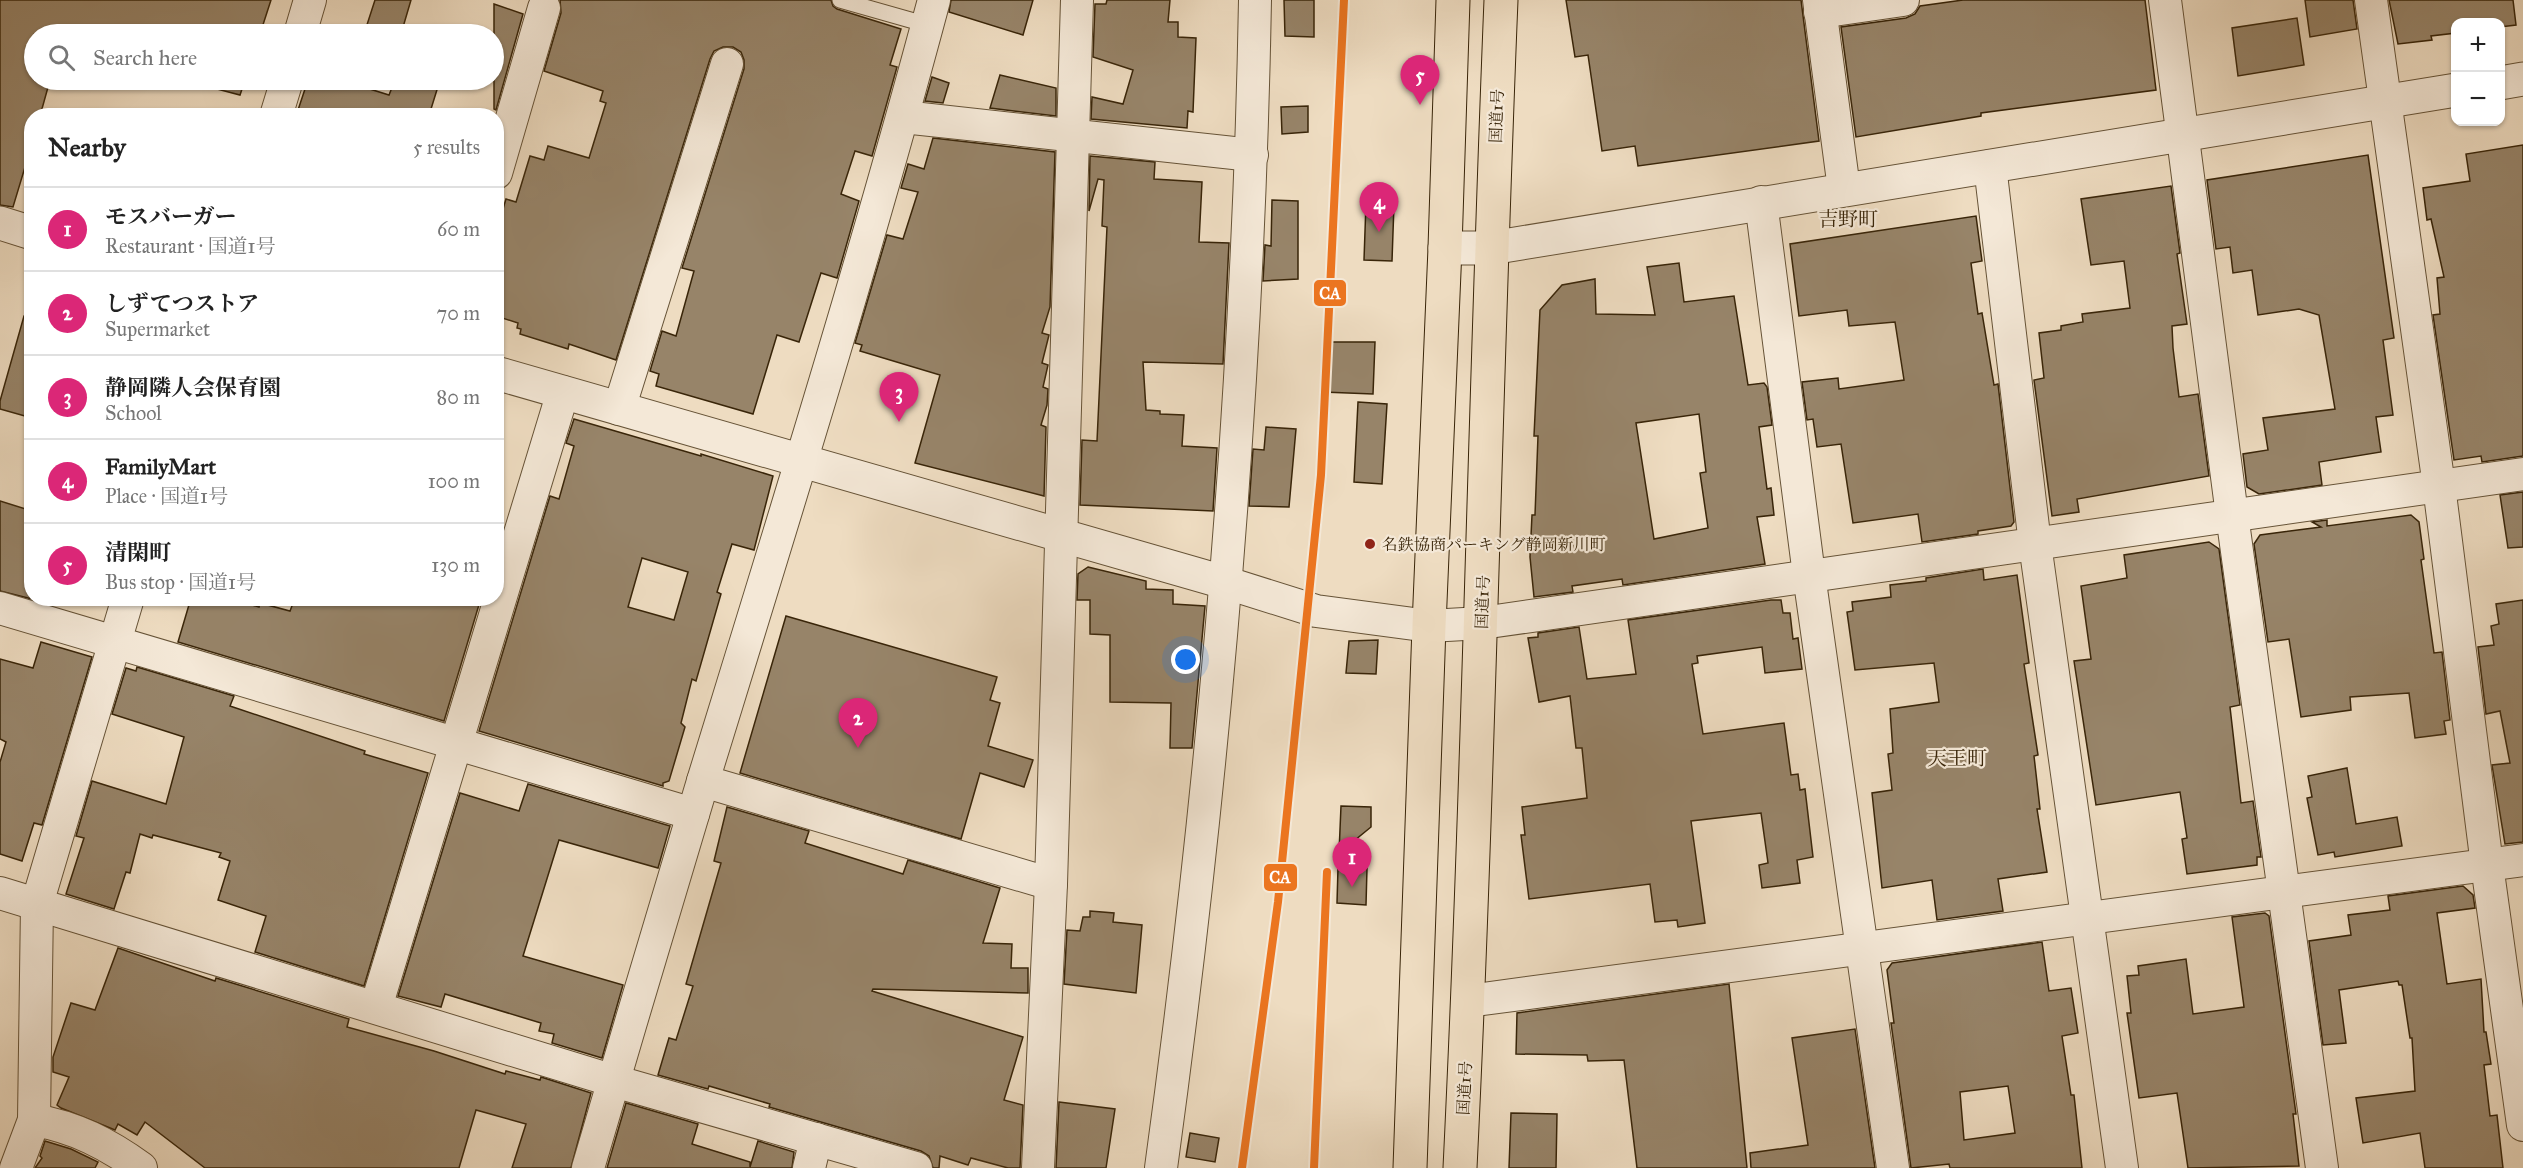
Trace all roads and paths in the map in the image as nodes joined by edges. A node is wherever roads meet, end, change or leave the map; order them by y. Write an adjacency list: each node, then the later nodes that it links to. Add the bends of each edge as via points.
1 (310, 0): 13 (street)
2 (840, 0): 12 (lane)
3 (1077, 0): 23 (street)
4 (1255, 0): 25 (street)
5 (1453, 0): 32 (highway)
6 (1501, 0): 31 (highway, 国道1号)
7 (1903, 0): 10 (street)
8 (2165, 0): 22 (street)
9 (2372, 0): 19 (street)
10 (1819, 6): 27 (street)
11 (544, 8): 24 (street)
12 (931, 12): 21 (street)
13 (303, 24)
14 (727, 64): 35 (street)
15 (2523, 79): 16 (street)
16 (2505, 82)
17 (284, 90): 20 (street)
18 (2451, 91): 19 (street)
19 (2386, 101): 22 (street); 38 (street)
20 (278, 108)
21 (903, 117): 23 (street); 36 (street)
22 (2183, 134): 26 (street); 39 (street)
23 (1072, 136): 25 (street); 40 (street)
24 (504, 146)
25 (1252, 155): 43 (street)
26 (1990, 166): 27 (street); 41 (street)
27 (1844, 189): 28 (street)
28 (1761, 202): 31 (street); 42 (street)
29 (0, 224): 30 (street)
30 (24, 231)
31 (1491, 248): 32 (street); 48 (highway, 国道1号)
32 (1445, 249): 49 (highway)
33 (504, 375): 34 (street)
34 (562, 392): 35 (street); 44 (street)
35 (619, 409): 36 (street)
36 (803, 460): 40 (street); 52 (street)
37 (2523, 474): 38 (street)
38 (2439, 486): 39 (street); 55 (street)
39 (2232, 515): 41 (street); 57 (street)
40 (1060, 534): 43 (street); 56 (street)
41 (2035, 544): 42 (street); 60 (street)
42 (1809, 575): 48 (street); 61 (street)
43 (1227, 583): 49 (street, via 1316,611); 73 (street, via 1207,798)
44 (504, 584)
45 (126, 606): 50 (street)
46 (497, 606): 51 (street)
47 (0, 608): 50 (street)
48 (1482, 623): 49 (street); 62 (highway, 国道1号)
49 (1429, 626): 74 (highway)
50 (115, 640): 51 (street); 59 (street)
51 (456, 743): 53 (street); 63 (street)
52 (703, 781): 53 (street); 56 (street)
53 (693, 814): 64 (street)
54 (2523, 860): 55 (street)
55 (2487, 865): 57 (street); 66 (street)
56 (1051, 884): 72 (street)
57 (2284, 892): 60 (street); 78 (street)
58 (0, 893): 59 (street)
59 (37, 903): 63 (street); 65 (street)
60 (2085, 918): 61 (street); 77 (street)
61 (1861, 948): 62 (street); 76 (street)
62 (1468, 1002): 75 (highway, 国道1号)
63 (376, 1008): 64 (street)
64 (614, 1081): 67 (street); 70 (street)
65 (34, 1120): 68 (street); 69 (street, via 85,1134)
66 (2523, 1125)
67 (812, 1154): 71 (street)
68 (16, 1168)
69 (141, 1168)
70 (588, 1168)
71 (916, 1168)
72 (1038, 1168)
73 (1161, 1168)
74 (1410, 1168)
75 (1460, 1168)
76 (1893, 1168)
77 (2122, 1168)
78 (2322, 1168)

